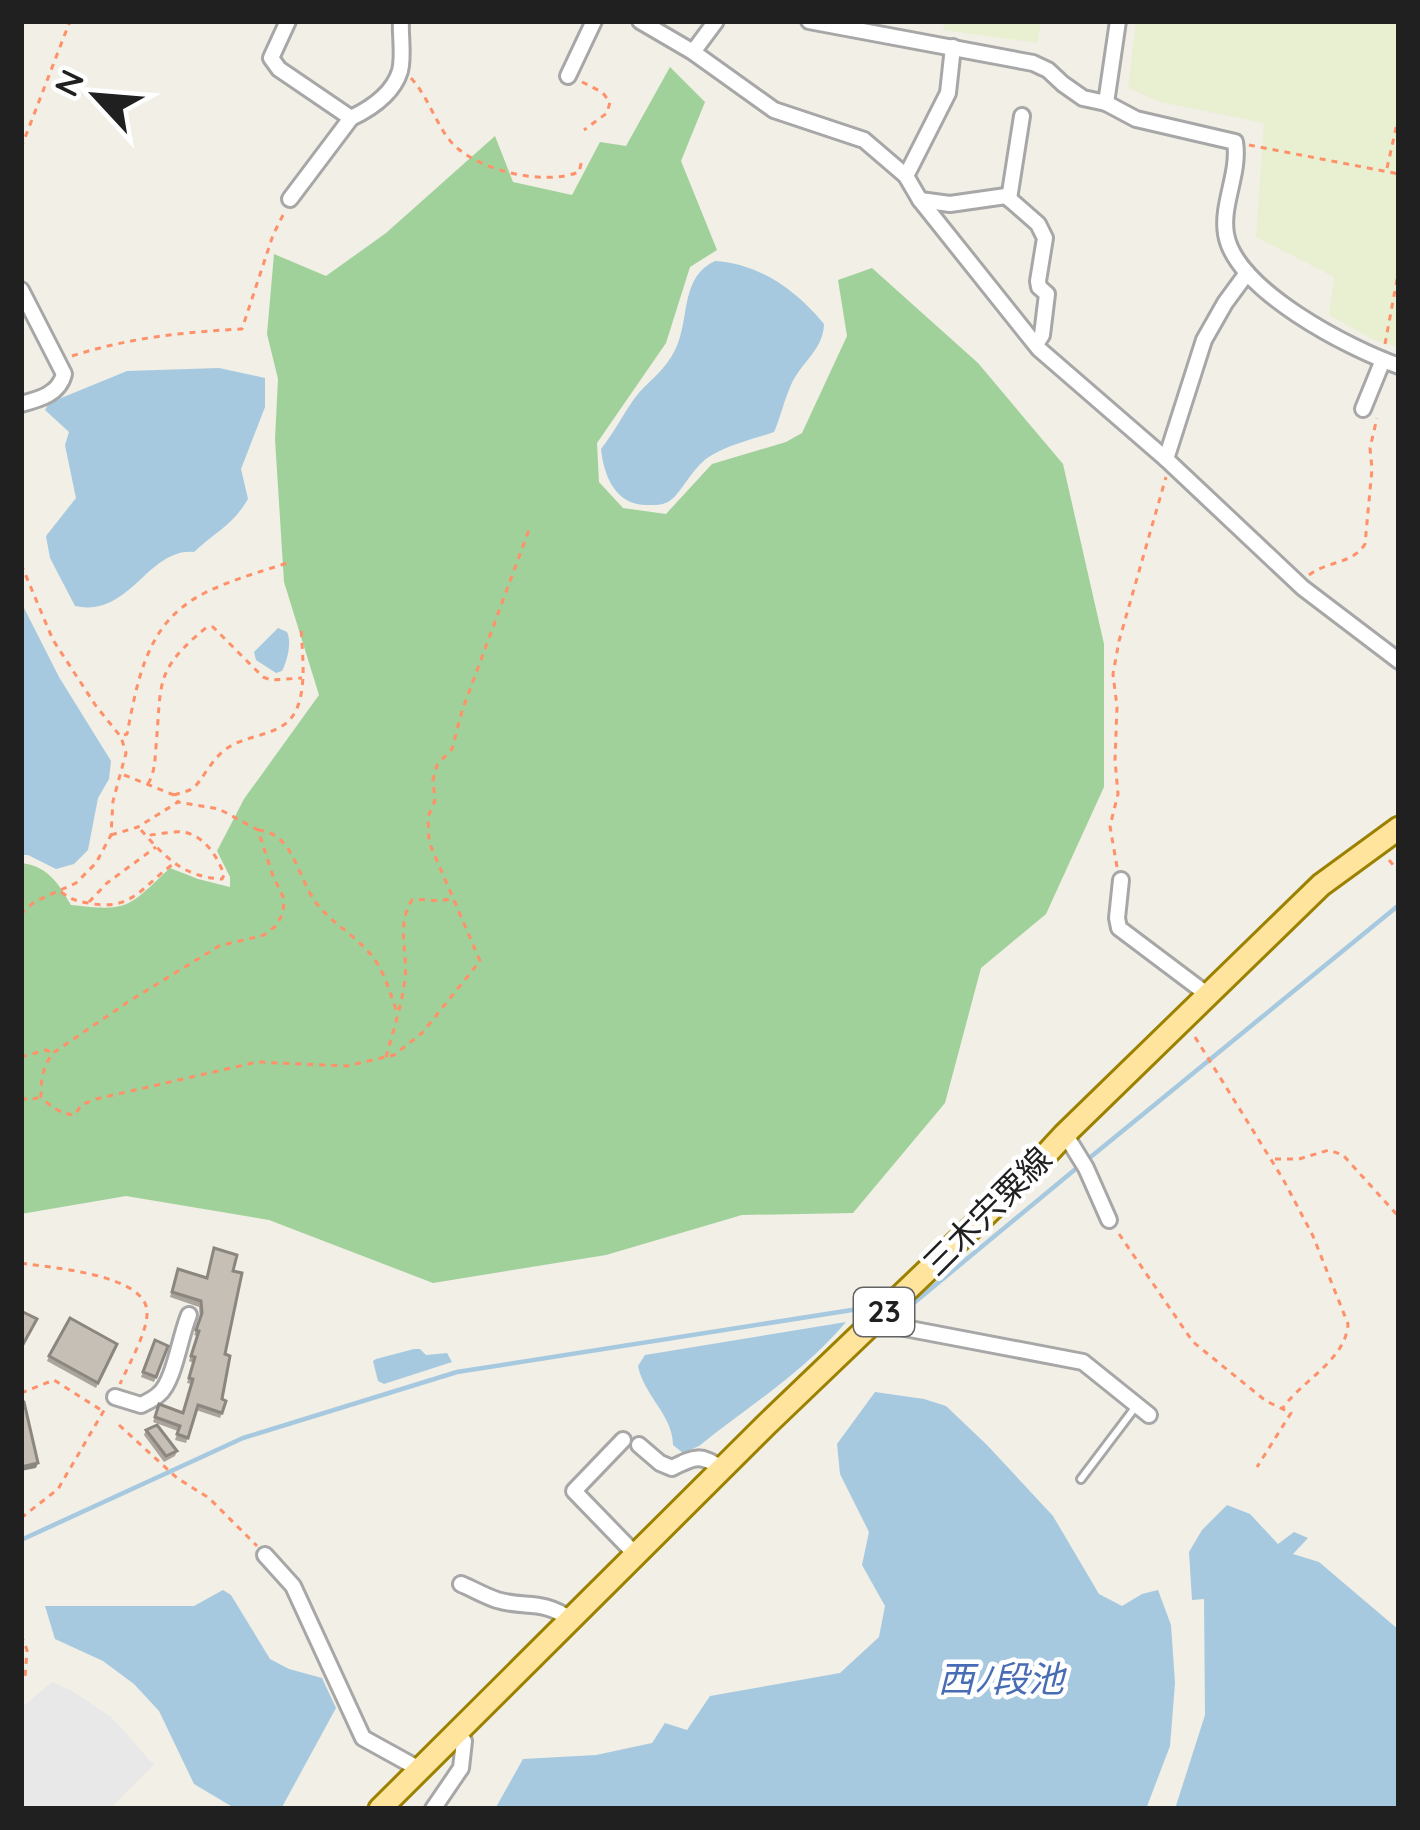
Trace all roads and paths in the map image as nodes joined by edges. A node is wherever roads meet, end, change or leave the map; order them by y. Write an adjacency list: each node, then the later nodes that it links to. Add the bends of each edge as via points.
1 (70, 21): 19 (path)
2 (288, 21): 16 (street, via 271,58)
3 (400, 21): 11 (street)
4 (594, 21): 12 (street)
5 (640, 21): 10 (street)
6 (716, 21): 10 (street)
7 (809, 21): 9 (street)
8 (1118, 21): 13 (street)
9 (953, 46): 13 (street, via 1033,62 1083,98); 23 (street, via 948,93)
10 (693, 52): 23 (street, via 774,110 864,140)
11 (401, 68): 16 (street, via 371,109); 20 (path, via 452,143 476,160 550,177 579,172)
12 (568, 76): 17 (path, via 610,102)
13 (1106, 104): 18 (street)
14 (1399, 115): 21 (path)
15 (1022, 116): 25 (street)
16 (351, 118): 24 (street)
17 (584, 130)
18 (1235, 142): 21 (path); 28 (street, via 1225,231)
19 (21, 148)
20 (582, 160)
21 (1387, 170): 22 (path)
22 (1399, 174)
23 (906, 176): 26 (street)
24 (290, 199): 31 (path, via 242,329 114,342)
25 (1009, 199): 26 (street); 30 (street, via 1046,238 1038,281 1047,294)
26 (920, 200): 30 (street)
27 (1399, 268): 32 (path)
28 (1247, 273): 32 (street, via 1305,319); 36 (street, via 1204,340)
29 (21, 290): 31 (street)
30 (1036, 344): 36 (street)
31 (59, 360): 34 (street, via 61,385)
32 (1382, 360): 33 (street); 35 (street)
33 (1399, 366)
34 (21, 404)
35 (1370, 411): 40 (path, via 1365,544 1359,555 1318,568)
36 (1169, 462): 40 (street); 56 (path, via 1113,674 1118,794 1110,826)
37 (530, 527): 58 (path, via 459,732 436,765 429,842)
38 (290, 562): 44 (path, via 184,605 152,645)
39 (21, 564): 44 (path, via 53,640)
40 (1300, 585): 42 (street)
41 (301, 627): 43 (path)
42 (1399, 661)
43 (302, 678): 46 (path, via 263,677 208,627 172,660 162,681); 47 (path, via 290,720 230,746 195,788)
44 (121, 736): 45 (path)
45 (122, 775): 46 (path); 52 (path)
46 (148, 784): 47 (path)
47 (174, 796): 48 (path)
48 (178, 802): 49 (path); 51 (path, via 219,809)
49 (138, 827): 52 (path); 53 (path)
50 (1399, 828): 61 (main road, 三木宍粟線 / 23, via 1321,885)
51 (259, 830): 62 (path, via 286,843 315,901 370,954); 64 (path, via 284,899 277,925 219,946)
52 (111, 835): 57 (path, via 87,874)
53 (149, 839): 54 (path); 55 (path, via 184,832 203,841 224,875 218,880)
54 (157, 846): 55 (path); 59 (path)
55 (173, 864): 59 (path, via 128,900)
56 (1121, 880): 61 (street, via 1119,928)
57 (60, 891): 59 (path); 60 (path)
58 (452, 899): 62 (path, via 417,898 406,910); 66 (path, via 479,962 422,1034)
59 (88, 903)
60 (21, 914)
61 (1208, 995): 63 (main road, 三木宍粟線 / 23)
62 (397, 1012): 66 (path)
63 (1180, 1021): 69 (main road, 三木宍粟線 / 23); 70 (path)
64 (52, 1053): 65 (path); 67 (path)
65 (21, 1057)
66 (386, 1057): 67 (path, via 347,1066 256,1062 96,1099 75,1115)
67 (41, 1097): 68 (path)
68 (21, 1098)
69 (1065, 1134): 72 (street); 75 (main road, 三木宍粟線 / 23)
70 (1270, 1159): 71 (path, via 1343,1155); 78 (path, via 1348,1324 1330,1359)
71 (1399, 1217)
72 (1109, 1220): 78 (path, via 1192,1342)
73 (21, 1263): 77 (path, via 140,1293 146,1322)
74 (189, 1315): 77 (street, via 164,1391 141,1405)
75 (879, 1317): 79 (street, via 1083,1362); 85 (main road, 三木宍粟線 / 23)
76 (21, 1393): 80 (path, via 54,1380)
77 (115, 1397): 80 (path)
78 (1282, 1409): 84 (path, via 1291,1413)
79 (1143, 1410): 86 (lane)
80 (103, 1411): 87 (path, via 58,1489)
81 (119, 1425): 88 (path)
82 (623, 1440): 89 (street, via 574,1491)
83 (639, 1445): 85 (street, via 672,1468 706,1458)
84 (1257, 1467)
85 (723, 1469): 89 (main road, 三木宍粟線 / 23)
86 (1081, 1479)
87 (21, 1518)
88 (265, 1555): 95 (street, via 293,1586 363,1738)
89 (638, 1556): 91 (main road, 三木宍粟線 / 23)
90 (461, 1584): 91 (street)
91 (572, 1620): 94 (main road, 三木宍粟線 / 23)
92 (21, 1635): 93 (path)
93 (21, 1682)
94 (455, 1733): 95 (main road, 三木宍粟線 / 23); 97 (street, via 464,1741 461,1768)
95 (421, 1770): 96 (main road, 三木宍粟線 / 23)
96 (380, 1809)
97 (434, 1809)

